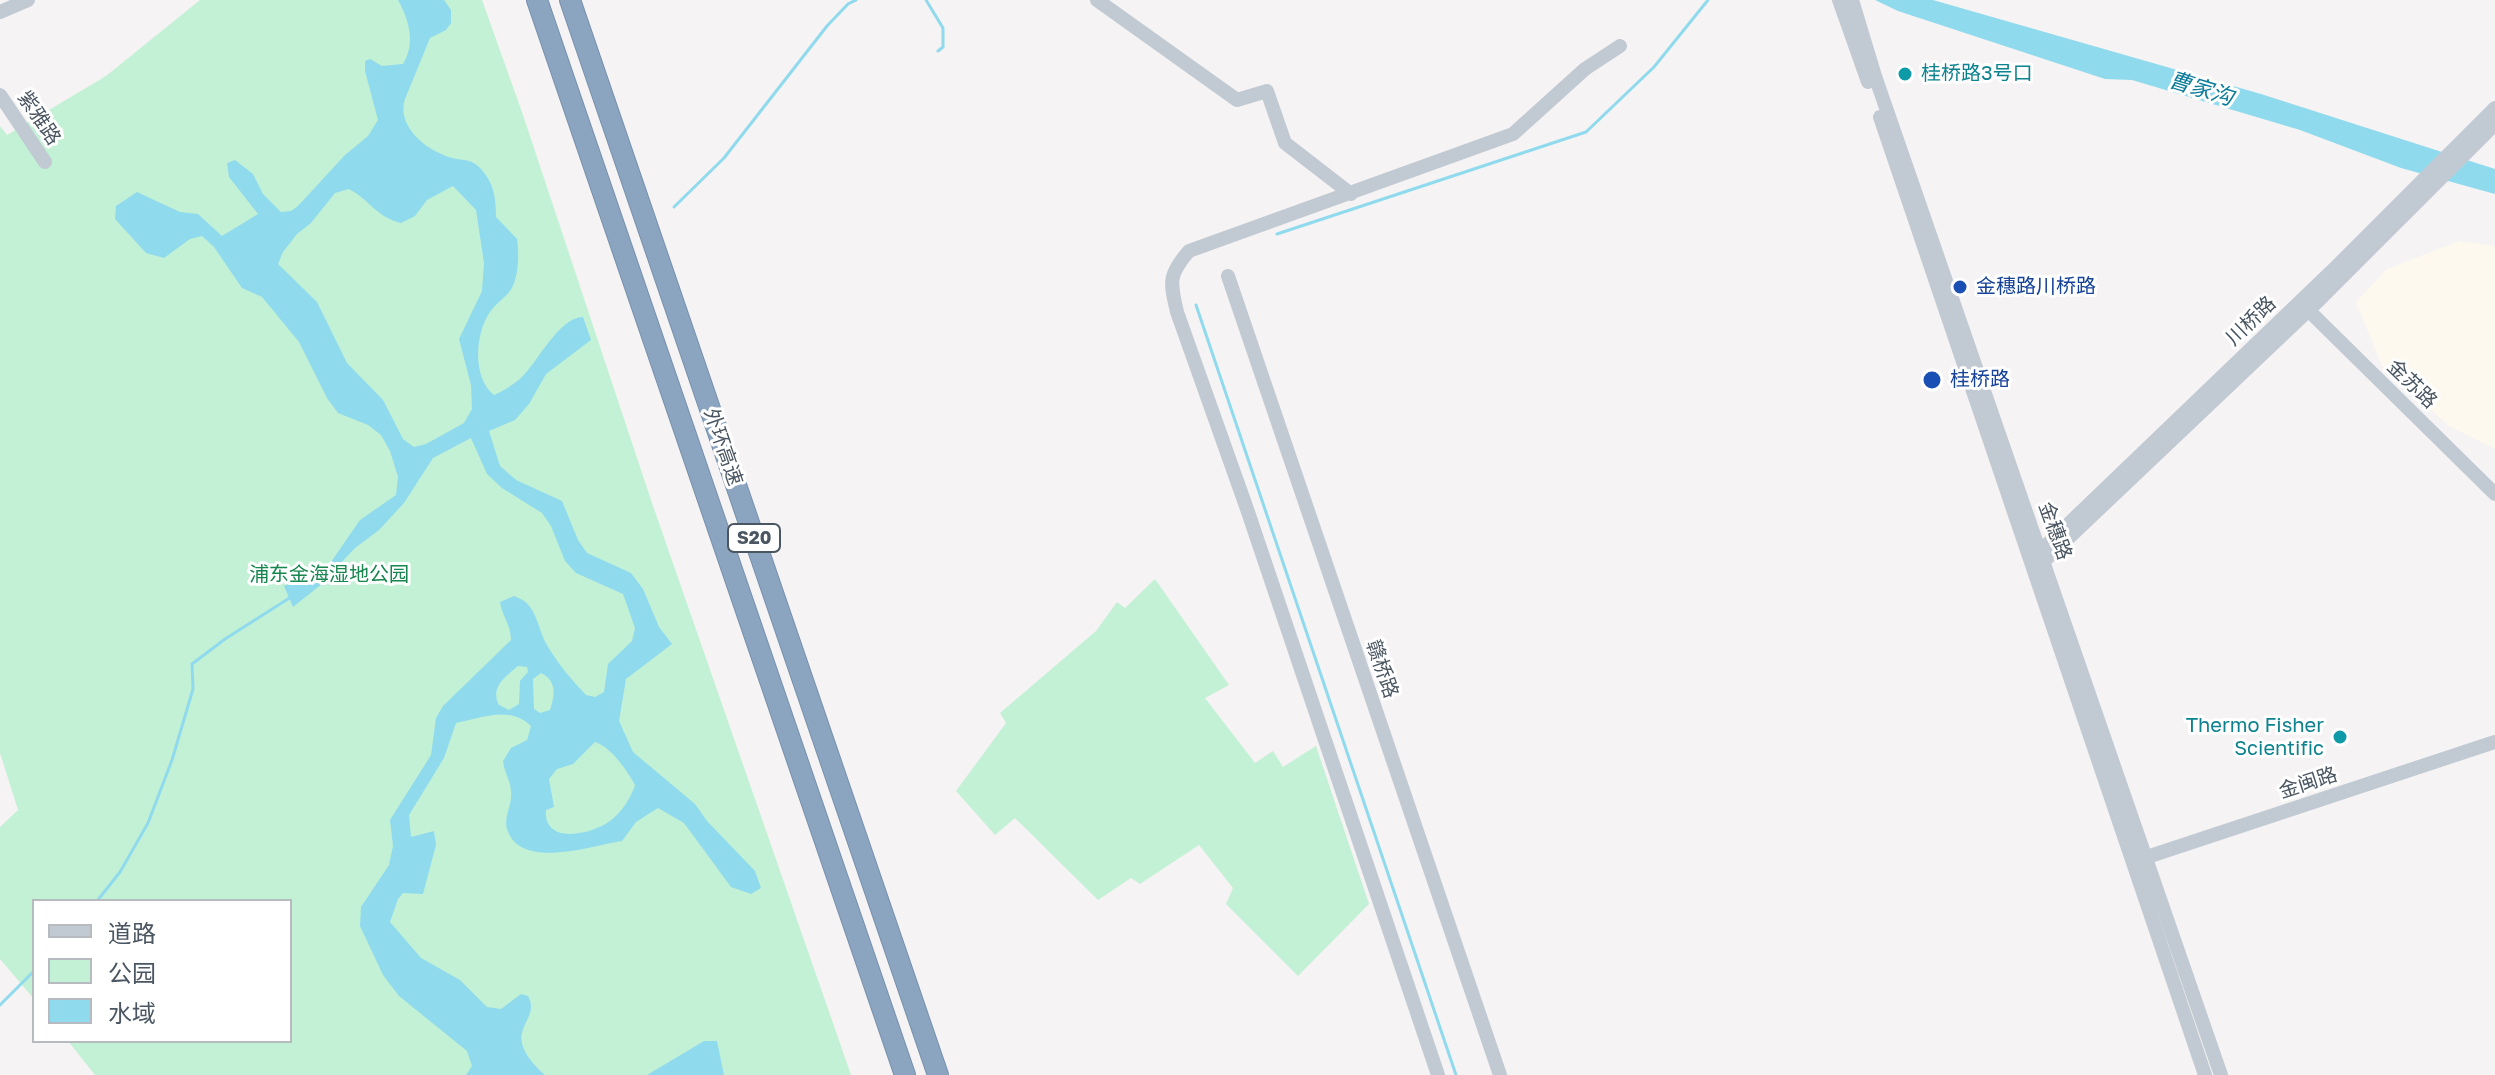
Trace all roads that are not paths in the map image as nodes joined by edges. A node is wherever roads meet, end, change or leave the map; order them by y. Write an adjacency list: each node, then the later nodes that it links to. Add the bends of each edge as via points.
1 (28, 0): 7 (street)
2 (537, 0): 22 (highway, 外环高速 / S20)
3 (570, 0): 23 (highway, 外环高速 / S20)
4 (1097, 0): 14 (street, via 1237,100 1267,91 1285,143)
5 (1839, 0): 8 (street, 金穗路)
6 (1852, 0): 8 (street, 金穗路)
7 (0, 12)
8 (1855, 28): 19 (street, 金穗路)
9 (1620, 46): 14 (street, via 1585,69 1513,134)
10 (0, 95): 13 (street, 紫雅路)
11 (2495, 108): 15 (street, 川桥路)
12 (2495, 124): 15 (street, 川桥路)
13 (45, 162)
14 (1351, 194): 24 (street, via 1189,251 1174,268 1171,284)
15 (2341, 271): 17 (street, 川桥路)
16 (1228, 276): 25 (street, 赣桥路)
17 (2304, 306): 18 (street, 金苏路); 19 (street, 川桥路)
18 (2495, 494)
19 (2038, 560): 21 (street, 金穗路)
20 (2495, 742): 21 (street, 金闽路)
21 (2140, 859): 26 (street, 金穗路); 27 (street, 金穗路)
22 (905, 1075)
23 (938, 1075)
24 (1438, 1075)
25 (1500, 1075)
26 (2205, 1075)
27 (2221, 1075)

